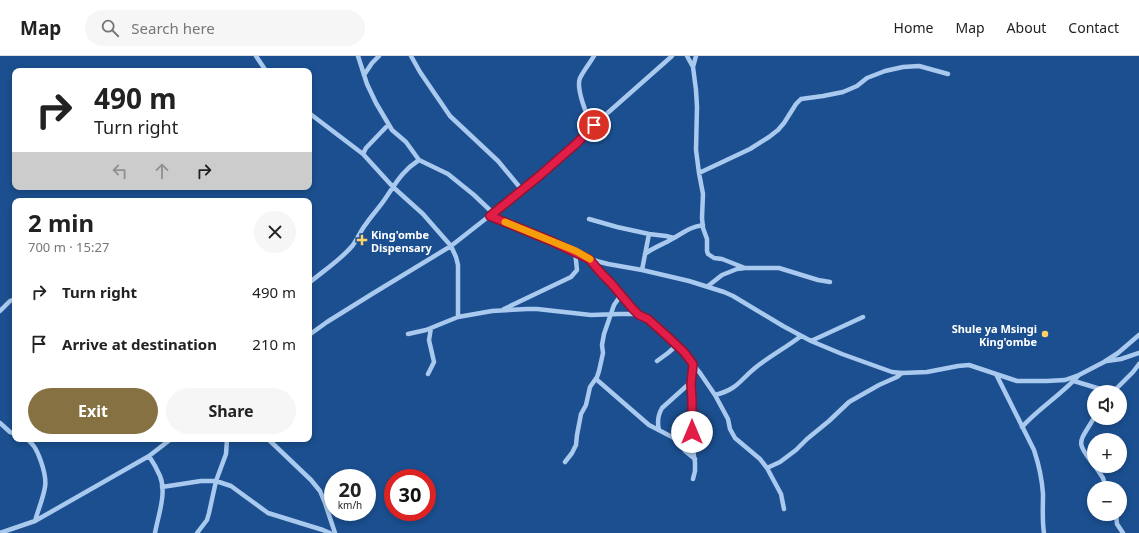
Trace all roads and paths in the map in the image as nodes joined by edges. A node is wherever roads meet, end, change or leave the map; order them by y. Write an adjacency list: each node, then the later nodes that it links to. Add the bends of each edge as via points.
1 (256, 56): 10 (street)
2 (358, 56): 11 (street)
3 (379, 56): 11 (street)
4 (411, 56): 20 (street, via 450,116 498,161)
5 (594, 56): 15 (street, via 579,84 584,106 590,122)
6 (672, 56): 15 (street)
7 (687, 56): 9 (street)
8 (696, 56): 9 (street)
9 (693, 67): 18 (street, via 697,102 696,138)
10 (264, 68)
11 (364, 74): 14 (street)
12 (948, 74): 18 (street, via 919,66 903,67 867,78 858,86 844,92 801,99 781,127 769,137)
13 (312, 115): 16 (street)
14 (388, 125): 16 (street); 17 (street, via 406,142)
15 (594, 125): 20 (street)
16 (363, 154): 19 (street)
17 (419, 160): 19 (street, via 405,170); 21 (street, via 448,174 474,195)
18 (699, 173): 23 (street, via 703,194)
19 (393, 187): 26 (street, via 410,200); 32 (street, via 344,255)
20 (522, 190): 21 (street)
21 (492, 215): 26 (street); 27 (street)
22 (589, 219): 24 (street)
23 (703, 225): 25 (street, via 689,228); 30 (street, via 708,254)
24 (649, 234): 25 (street); 28 (street)
25 (674, 238): 28 (street)
26 (451, 246): 41 (street, via 458,265); 44 (street)
27 (576, 251): 29 (street); 38 (street, via 577,270 571,277)
28 (645, 254): 31 (street)
29 (589, 259): 31 (street); 35 (street)
30 (745, 268): 33 (street, via 777,268); 34 (street, via 722,275)
31 (642, 270): 34 (street)
32 (312, 281)
33 (830, 282)
34 (708, 286): 47 (street, via 733,296)
35 (621, 295): 39 (street); 40 (street)
36 (12, 301): 37 (street)
37 (0, 311)
38 (502, 311): 39 (street, via 533,308 591,315); 41 (street)
39 (611, 314): 40 (street); 59 (street, via 602,341 603,353)
40 (639, 315): 49 (street, via 648,319)
41 (458, 317): 43 (street)
42 (863, 317): 48 (street)
43 (431, 328): 45 (street); 56 (street, via 429,340 434,362)
44 (312, 333)
45 (408, 334)
46 (1139, 335): 52 (street)
47 (801, 336): 48 (street); 64 (street, via 754,368 736,386)
48 (811, 341): 55 (street, via 882,369)
49 (677, 345): 51 (street); 53 (street)
50 (1139, 353): 52 (street, via 1121,360)
51 (657, 361)
52 (1105, 362): 58 (street)
53 (693, 364): 61 (street); 64 (street)
54 (1139, 364): 63 (street)
55 (902, 373): 57 (street, via 969,365); 80 (street, via 849,402 796,450)
56 (428, 374)
57 (996, 374): 58 (street, via 1017,381 1066,380); 67 (street)
58 (1079, 376): 60 (street)
59 (596, 378): 68 (street, via 649,426); 79 (street, via 590,387 581,414 575,447)
60 (1074, 381): 62 (street); 67 (street)
61 (691, 382): 68 (street, via 662,408 658,420); 78 (street)
62 (1087, 385)
63 (1120, 385)
64 (715, 395): 80 (street, via 734,438)
65 (0, 423): 69 (street)
66 (1090, 425): 77 (street, via 1080,444)
67 (1022, 427): 92 (street, via 1034,450 1042,481)
68 (659, 430): 78 (street, via 676,439 684,451)
69 (12, 433)
70 (31, 442): 85 (street, via 36,448 46,481)
71 (167, 442): 76 (street)
72 (227, 442): 75 (street)
73 (230, 442): 75 (street)
74 (271, 442): 91 (street, via 320,491)
75 (227, 447): 82 (street, via 224,463)
76 (149, 456): 83 (street, via 160,476); 85 (street)
77 (1087, 456)
78 (695, 459): 81 (street)
79 (565, 462)
80 (767, 468): 84 (street, via 781,494)
81 (693, 479)
82 (216, 481): 83 (street); 89 (street, via 207,520); 90 (street, via 231,486 268,513)
83 (162, 486): 88 (street, via 161,504)
84 (784, 509)
85 (35, 521): 87 (street)
86 (1117, 521): 93 (street)
87 (0, 533)
88 (154, 533)
89 (197, 533)
90 (330, 533)
91 (335, 533)
92 (1044, 533)
93 (1123, 533)

